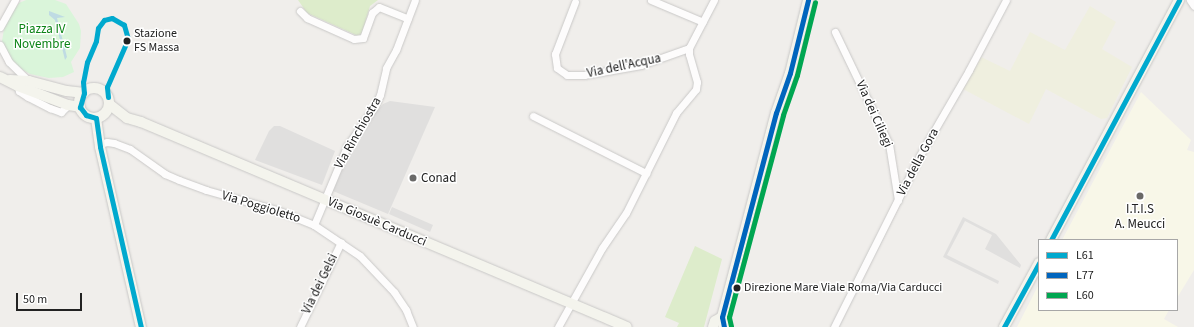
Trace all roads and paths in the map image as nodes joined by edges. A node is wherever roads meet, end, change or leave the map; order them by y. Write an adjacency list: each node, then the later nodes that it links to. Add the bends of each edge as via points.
1 (15, 0): 14 (street)
2 (415, 0): 12 (street, Via Rinchiostra)
3 (651, 0): 13 (street)
4 (714, 0): 13 (street)
5 (808, 0): 35 (main road)
6 (1006, 0): 28 (street, Via della Gora, via 920,155)
7 (1179, 0): 30 (main road)
8 (1190, 0): 10 (street)
9 (575, 2): 17 (street, Via dell'Acqua, via 555,54 557,68 567,75 584,75 641,65)
10 (1194, 6)
11 (300, 11): 12 (street, via 306,18 354,39 363,38 372,13 379,8)
12 (408, 19): 27 (street, Via Rinchiostra, via 386,68 375,106 347,146)
13 (703, 22): 17 (street)
14 (0, 27)
15 (835, 32): 28 (street, Via dei Ciliegi, via 889,144)
16 (0, 45): 19 (street, via 9,62)
17 (689, 51): 26 (street, via 697,82 696,89 676,113)
18 (4, 78): 19 (main road); 22 (main road, via 18,86)
19 (29, 81): 20 (main road, via 67,92)
20 (84, 93): 21 (main road, via 93,89 100,90 106,94); 22 (main road)
21 (109, 104): 24 (main road, via 105,113); 27 (main road, Via Giosuè Carducci, via 127,118)
22 (80, 107): 24 (main road, via 86,115)
23 (533, 116): 26 (street)
24 (96, 118): 25 (main road)
25 (99, 144): 29 (street, Via Poggioletto, via 114,143 179,180 277,210); 36 (main road)
26 (646, 173): 34 (street, via 626,213 602,248)
27 (325, 199): 29 (street, Via Rinchiostra); 34 (main road, Via Giosuè Carducci, via 377,223)
28 (898, 200): 43 (street, Via della Gora)
29 (314, 225): 31 (street, Via Poggioletto)
30 (1052, 239)
31 (341, 242): 37 (street, Via dei Gelsi); 38 (street, Via Poggioletto, via 360,256 394,292)
32 (1038, 266): 33 (main road)
33 (1034, 273): 44 (main road); 45 (main road)
34 (571, 302): 39 (street); 40 (main road, Via Giosuè Carducci)
35 (722, 317): 41 (main road, via 715,321); 42 (main road)
36 (141, 327)
37 (300, 327)
38 (413, 327)
39 (558, 327)
40 (627, 327)
41 (713, 327)
42 (724, 327)
43 (834, 327)
44 (1004, 327)
45 (1009, 327)

